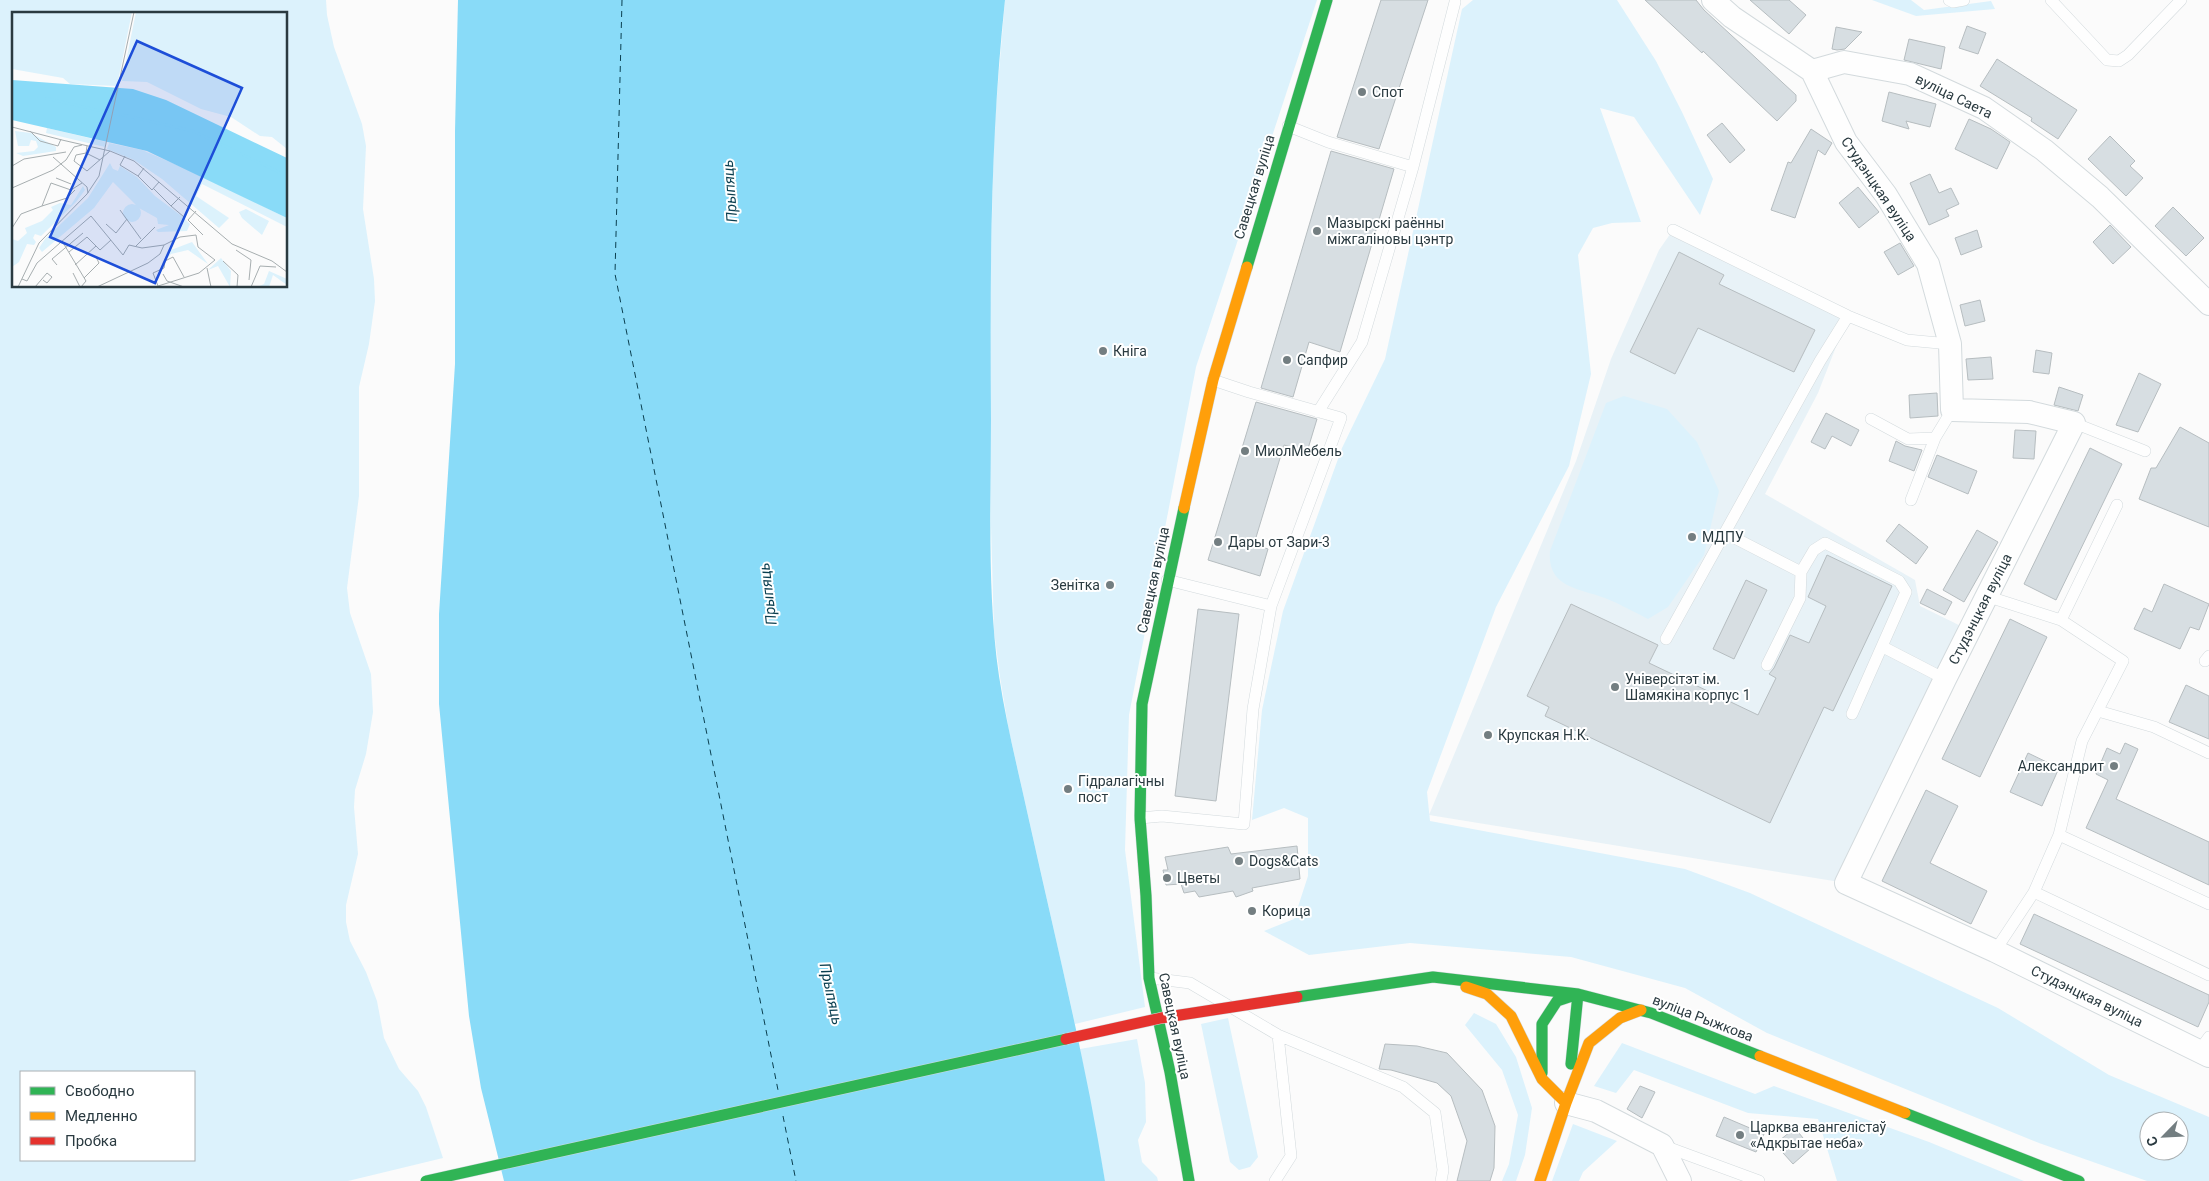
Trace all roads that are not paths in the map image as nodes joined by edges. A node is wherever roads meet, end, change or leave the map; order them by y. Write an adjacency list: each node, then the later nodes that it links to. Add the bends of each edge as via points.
1 (1327, 0): 9 (main road, Савецкая вуліца)
2 (1713, 0): 8 (street, via 1732,17)
3 (1949, 0): 4 (lane)
4 (1964, 0)
5 (2051, 0): 6 (lane, via 2108,60 2118,61 2128,55)
6 (2181, 0)
7 (1455, 2): 10 (lane)
8 (1812, 71): 12 (street, вуліца Саета, via 1844,62 1910,74 1984,108 2044,150 2093,191); 14 (street, Студэнцкая вуліца, via 1846,142 1886,195 1928,264)
9 (1288, 126): 10 (lane, via 1328,142); 15 (main road, Савецкая вуліца)
10 (1413, 167): 17 (lane, via 1362,342)
11 (1673, 230): 13 (lane)
12 (2209, 304)
13 (1848, 316): 14 (lane, via 1907,340); 24 (lane)
14 (1950, 344): 16 (street, Студэнцкая вуліца)
15 (1213, 380): 17 (lane); 26 (main road, Савецкая вуліца)
16 (1952, 410): 19 (street, via 2029,412); 20 (lane)
17 (1318, 412): 28 (lane, via 1341,418)
18 (1872, 419): 20 (lane, via 1908,439)
19 (2074, 423): 21 (lane); 27 (street, Студэнцкая вуліца)
20 (1935, 438): 22 (lane)
21 (2145, 452)
22 (1911, 500)
23 (2117, 505): 29 (lane)
24 (1725, 533): 25 (lane); 30 (lane)
25 (1801, 572): 31 (lane, via 1814,550 1825,543 1899,581 1906,592); 32 (lane, via 1800,598)
26 (1167, 580): 28 (lane); 37 (main road, Савецкая вуліца, via 1142,704)
27 (1986, 596): 29 (lane); 33 (street, Студэнцкая вуліца)
28 (1271, 606): 37 (lane, via 1253,709 1244,824 1162,816)
29 (2061, 620): 34 (lane, via 2123,661)
30 (1666, 639)
31 (1883, 647): 33 (lane); 35 (lane)
32 (1767, 665)
33 (1944, 679): 41 (street, Студэнцкая вуліца, via 1846,883)
34 (2098, 711): 36 (lane, via 2154,727); 38 (lane, via 2082,741)
35 (1852, 714)
36 (2209, 753)
37 (1140, 818): 44 (main road, Савецкая вуліца)
38 (2059, 834): 39 (lane); 40 (lane)
39 (2034, 892): 41 (lane); 42 (lane)
40 (2209, 904)
41 (1995, 951): 48 (street, Студэнцкая вуліца)
42 (2209, 975)
43 (1433, 977): 45 (main road, вуліца Рыжкова); 49 (main road, via 1487,994 1511,1016); 52 (main road, вуліца Рыжкова, bridge, via 1162,1018)
44 (1149, 978): 47 (lane, via 1190,983); 53 (main road, Савецкая вуліца)
45 (1578, 994): 46 (main road, вуліца Рыжкова); 49 (main road, via 1557,1001 1542,1024); 50 (main road)
46 (1641, 1010): 50 (main road, via 1620,1018 1589,1043); 59 (main road, вуліца Рыжкова)
47 (1278, 1035): 54 (lane, via 1291,1156); 55 (lane, via 1403,1087 1435,1113 1444,1170)
48 (2206, 1048)
49 (1542, 1079): 50 (main road)
50 (1566, 1103): 51 (street, via 1596,1111); 56 (main road)
51 (1662, 1145): 57 (street); 58 (lane)
52 (426, 1181)
53 (1189, 1181)
54 (1275, 1181)
55 (1441, 1181)
56 (1540, 1181)
57 (1680, 1181)
58 (1759, 1181)
59 (2080, 1181)

